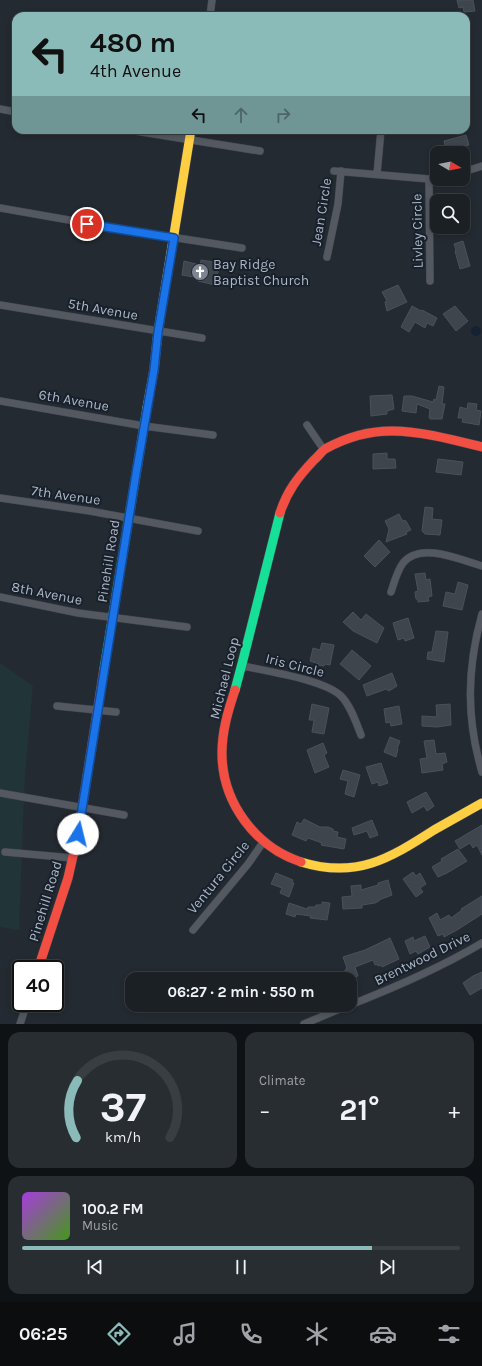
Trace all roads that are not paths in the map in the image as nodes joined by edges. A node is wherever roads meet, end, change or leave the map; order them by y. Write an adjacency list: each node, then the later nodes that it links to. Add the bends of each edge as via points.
1 (212, 0): 2 (street)
2 (210, 12)
3 (0, 109): 4 (street)
4 (12, 111)
5 (153, 134): 8 (street)
6 (191, 134): 8 (street, Pinehill Road)
7 (381, 134): 12 (street)
8 (190, 140): 9 (street); 15 (street, Pinehill Road)
9 (260, 151)
10 (482, 166): 11 (street)
11 (470, 170)
12 (377, 174): 13 (street); 17 (street, Jean Circle, via 337,171 338,204)
13 (429, 180): 18 (street, Livley Circle)
14 (0, 208): 15 (street)
15 (174, 238): 16 (street); 20 (street, Pinehill Road)
16 (242, 248)
17 (327, 257)
18 (430, 281)
19 (0, 305): 20 (street, 5th Avenue)
20 (158, 332): 21 (street, 5th Avenue); 24 (street, Pinehill Road)
21 (202, 338)
22 (0, 401): 24 (street, 6th Avenue)
23 (306, 425): 27 (street)
24 (144, 426): 25 (street, 6th Avenue); 29 (street, Pinehill Road)
25 (213, 435)
26 (482, 447): 27 (street, Michael Loop, via 423,434 393,431 355,437)
27 (324, 450): 37 (street, Michael Loop, via 291,487 283,503)
28 (0, 498): 29 (street, 7th Avenue)
29 (128, 518): 30 (street, 7th Avenue); 35 (street, Pinehill Road)
30 (198, 531)
31 (482, 566): 32 (street, via 438,553 418,553 402,563)
32 (391, 592)
33 (0, 597): 35 (street, 8th Avenue, via 78,613)
34 (482, 614): 42 (street, via 473,650 470,694 473,738)
35 (113, 617): 36 (street, 8th Avenue); 39 (street, Pinehill Road)
36 (187, 627)
37 (243, 666): 41 (street, Iris Circle, via 314,682 333,690 347,704); 47 (street, Michael Loop, via 226,725 222,751 223,769 233,803 248,827)
38 (57, 706): 39 (street)
39 (98, 710): 40 (street); 45 (street, Pinehill Road)
40 (116, 712)
41 (361, 735)
42 (482, 772)
43 (0, 793): 45 (street)
44 (482, 803): 47 (street, Michael Loop, via 403,850 366,866 316,867 293,860)
45 (82, 808): 46 (street); 49 (street, Pinehill Road)
46 (124, 815)
47 (264, 841): 50 (street, Ventura Circle)
48 (5, 852): 49 (street)
49 (73, 858): 52 (street, Pinehill Road)
50 (193, 930)
51 (482, 943): 53 (street, Brentwood Drive, via 438,968)
52 (41, 960)
53 (357, 1002)
54 (24, 1012): 56 (street)
55 (333, 1012): 57 (street, Brentwood Drive)
56 (20, 1024)
57 (304, 1024)

